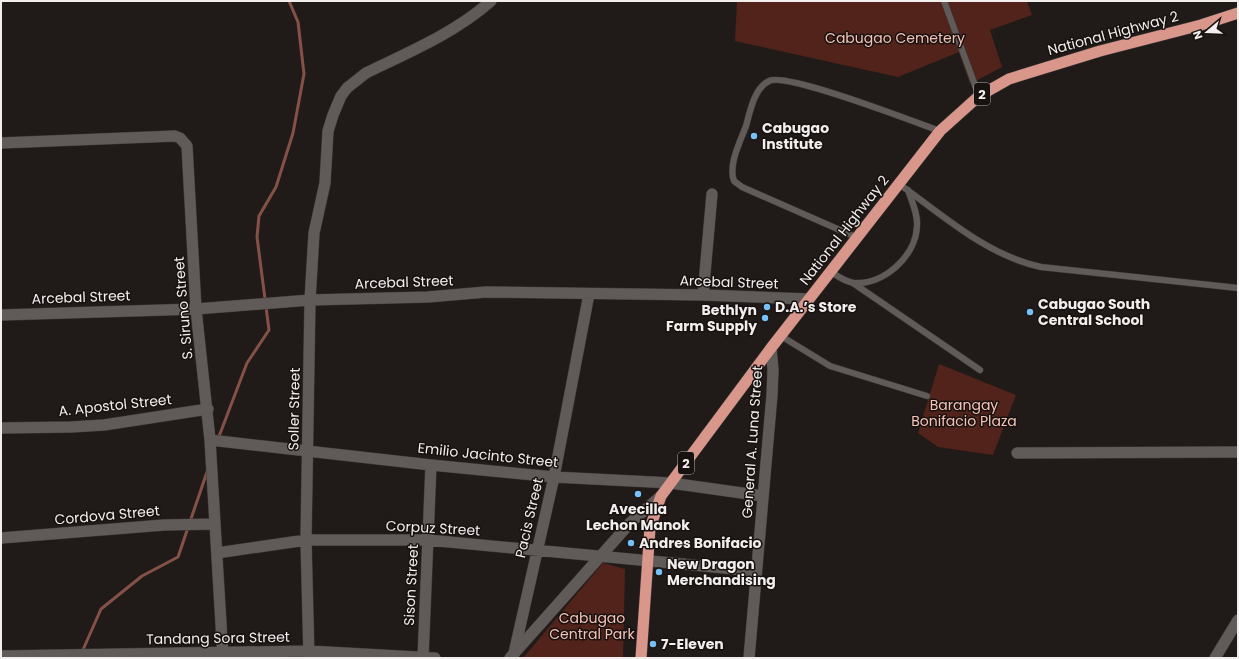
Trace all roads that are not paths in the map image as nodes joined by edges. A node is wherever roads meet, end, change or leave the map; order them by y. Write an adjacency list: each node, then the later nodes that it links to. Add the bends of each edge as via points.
1 (491, 1): 15 (street, Soller Street, via 442,35 366,73 346,88 341,96 328,132 325,183 314,233)
2 (944, 1): 4 (lane)
3 (1238, 13): 4 (highway, National Highway 2 / 2, via 1032,71 1010,79)
4 (979, 96): 5 (highway, National Highway 2 / 2)
5 (940, 131): 7 (highway, National Highway 2 / 2); 9 (lane, via 810,86 780,80 769,81 760,89 736,153 734,181 742,187)
6 (1, 143): 17 (street, S. Siruno Street, via 151,136 180,138 187,146 189,154)
7 (904, 187): 9 (highway, National Highway 2 / 2); 11 (lane, via 917,218 915,241 895,268 887,274); 12 (lane, via 963,232 1021,263)
8 (712, 194): 14 (street)
9 (858, 238): 10 (highway, National Highway 2 / 2)
10 (831, 272): 11 (lane); 16 (highway, National Highway 2 / 2)
11 (853, 283): 21 (lane)
12 (1238, 288)
13 (588, 294): 14 (street, Arcebal Street); 15 (street, Arcebal Street, via 486,292 428,297); 30 (street, Pacis Street)
14 (703, 295): 16 (street, Arcebal Street)
15 (310, 300): 17 (street, Arcebal Street); 26 (street, Soller Street)
16 (809, 300): 19 (highway, National Highway 2 / 2)
17 (196, 309): 18 (street, Arcebal Street); 23 (street, S. Siruno Street)
18 (1, 315)
19 (781, 336): 20 (highway, National Highway 2 / 2); 22 (lane, via 830,366)
20 (771, 348): 31 (highway, National Highway 2 / 2); 33 (street, General A. Luna Street, via 774,370)
21 (980, 370)
22 (928, 396)
23 (208, 409): 24 (street, A. Apostol Street, via 104,424); 25 (street, S. Siruno Street)
24 (1, 428)
25 (210, 440): 26 (street, Emilio Jacinto Street); 34 (street, S. Siruno Street)
26 (308, 450): 29 (street, Emilio Jacinto Street); 36 (street, Soller Street)
27 (1238, 452): 28 (street)
28 (1017, 453)
29 (431, 465): 30 (street, Emilio Jacinto Street); 37 (street, Sison Street)
30 (554, 477): 31 (street, Emilio Jacinto Street); 38 (street, Pacis Street)
31 (671, 483): 32 (highway, National Highway 2 / 2); 33 (street, Emilio Jacinto Street)
32 (661, 496): 40 (street, via 630,523); 41 (highway, National Highway 2 / 2, via 650,528)
33 (764, 496): 42 (street, General A. Luna Street)
34 (215, 524): 35 (street, Cordova Street, via 164,525); 39 (street, S. Siruno Street)
35 (1, 538)
36 (306, 540): 37 (street, Corpuz Street); 39 (street, Corpuz Street); 44 (street, Soller Street)
37 (428, 540): 38 (street, Corpuz Street); 48 (street, Sison Street)
38 (537, 551): 40 (street, Corpuz Street); 47 (street, Pacis Street)
39 (217, 552): 45 (street, S. Siruno Street)
40 (602, 557): 41 (street, Corpuz Street); 47 (street)
41 (647, 562): 42 (street, Corpuz Street); 50 (highway, National Highway 2 / 2)
42 (756, 572): 51 (street, General A. Luna Street)
43 (1238, 620): 52 (street)
44 (309, 654): 45 (street, Tandang Sora Street); 48 (street, Tandang Sora Street)
45 (223, 655): 46 (street, Tandang Sora Street)
46 (1, 656)
47 (512, 656)
48 (423, 658): 49 (street, Tandang Sora Street)
49 (435, 658)
50 (641, 658)
51 (749, 658)
52 (1215, 658)

